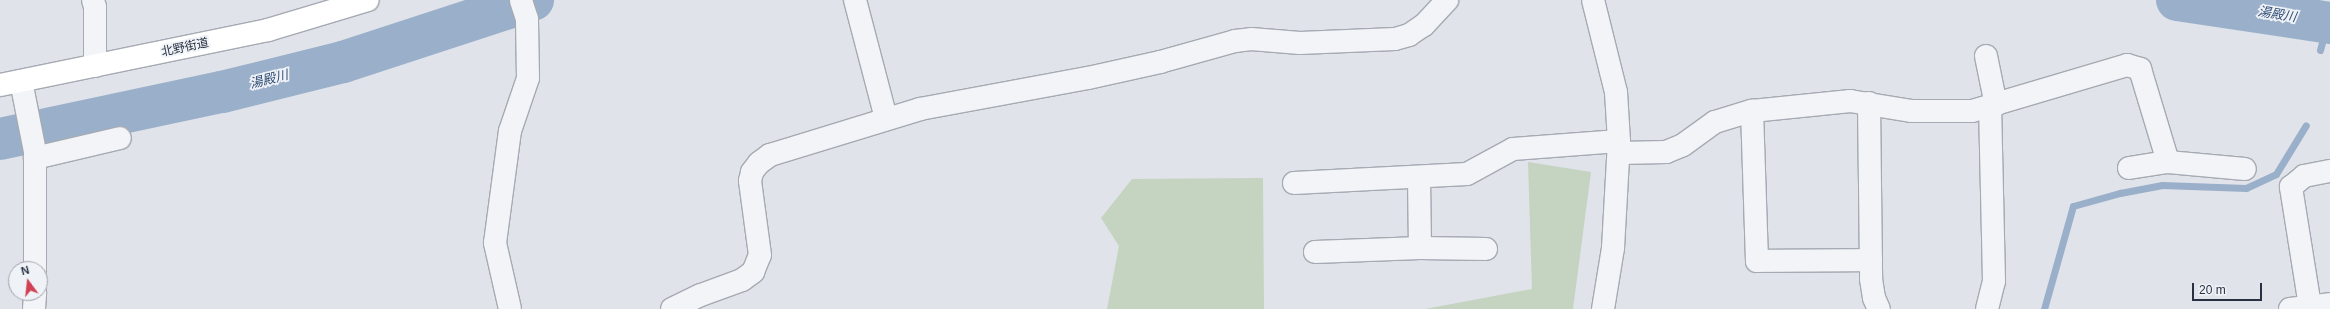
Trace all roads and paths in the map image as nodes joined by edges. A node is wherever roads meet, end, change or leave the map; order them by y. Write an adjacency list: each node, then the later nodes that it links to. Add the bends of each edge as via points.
1 (93, 0): 8 (street)
2 (368, 0): 8 (main road, 北野街道, via 268,30)
3 (855, 0): 13 (street)
4 (1447, 0): 13 (street, via 1424,25 1409,35 1395,39 1300,43 1235,40 1160,62)
5 (1594, 0): 15 (street, via 1616,92)
6 (524, 10): 29 (street, via 528,78 510,130 495,243)
7 (1986, 56): 11 (street)
8 (95, 66): 9 (main road, 北野街道)
9 (10, 83): 16 (street, via 28,114)
10 (1869, 103): 11 (street, via 1912,111 1945,112 1972,111); 12 (street, via 1850,102); 26 (street)
11 (1993, 105): 17 (street, via 2127,65 2136,66 2140,69); 33 (street, via 1994,281)
12 (1752, 111): 15 (street, via 1715,122 1683,145 1666,152); 26 (street, via 1757,261)
13 (886, 118): 30 (street, via 770,155 759,163 752,172 750,189 759,262 753,272 742,280)
14 (120, 138): 16 (street)
15 (1619, 147): 21 (street, via 1513,149 1467,174); 31 (street, via 1613,248)
16 (35, 155): 27 (street)
17 (2168, 162): 18 (street); 19 (street)
18 (2129, 168)
19 (2245, 169)
20 (2330, 171): 28 (street, via 2304,176 2291,187)
21 (1419, 177): 22 (street); 23 (street)
22 (1294, 183)
23 (1420, 248): 24 (street); 25 (street)
24 (1486, 250)
25 (1315, 252)
26 (1871, 260): 32 (street, via 1874,298)
27 (35, 261)
28 (2310, 306)
29 (510, 309)
30 (672, 309)
31 (1603, 309)
32 (1879, 309)
33 (1987, 309)

